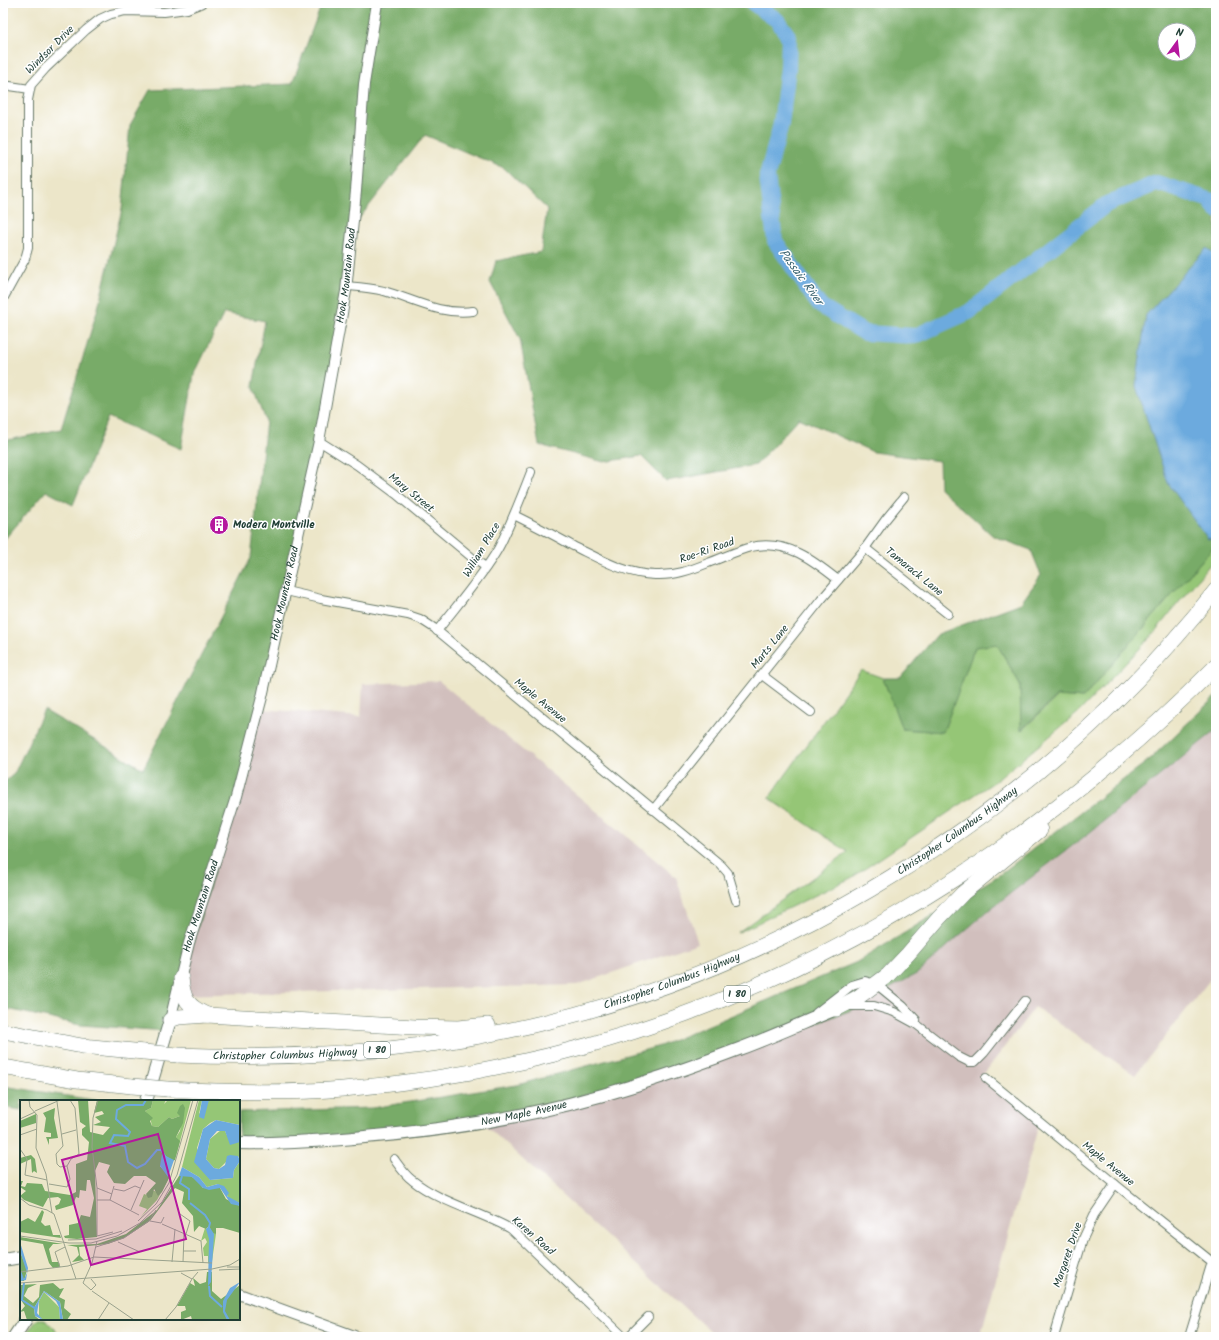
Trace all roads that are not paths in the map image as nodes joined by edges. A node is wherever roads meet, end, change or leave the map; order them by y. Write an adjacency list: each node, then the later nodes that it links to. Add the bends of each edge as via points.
1 (202, 3): 4 (street, Windsor Drive, via 187,9 164,12 125,11 100,19 46,68)
2 (377, 3): 5 (street, Hook Mountain Road, via 364,84)
3 (3, 85): 4 (street)
4 (30, 89): 6 (street, Windsor Drive, via 28,248 25,259)
5 (347, 286): 7 (street, via 383,291 444,311); 8 (street, Hook Mountain Road)
6 (3, 299)
7 (473, 311)
8 (319, 441): 13 (street, Mary Street, via 396,494); 16 (street, Hook Mountain Road)
9 (531, 472): 11 (street, William Place)
10 (904, 497): 12 (street, Marts Lane)
11 (514, 515): 13 (street, William Place); 14 (street, Roe-Ri Road, via 623,570 657,575 675,574 750,547 775,545 798,552)
12 (865, 548): 14 (street, Marts Lane); 17 (street, Tamarack Lane)
13 (486, 567): 18 (street, William Place)
14 (838, 580): 20 (street, Marts Lane)
15 (1216, 590): 29 (highway, Christopher Columbus Highway / I 80, via 1125,693 1076,740 997,805 913,864 825,915 733,959 638,995)
16 (286, 591): 18 (street, Maple Avenue, via 408,615 420,619); 25 (street, Hook Mountain Road, via 236,797 189,943)
17 (948, 614)
18 (437, 631): 23 (street, Maple Avenue)
19 (1216, 666): 22 (highway, I 80)
20 (762, 675): 21 (street); 23 (street, Marts Lane)
21 (811, 712)
22 (1128, 748): 26 (highway, via 1051,820 963,893 898,964); 35 (highway, I 80, bridge, via 1054,809 991,855 841,946 779,976 675,1018 614,1038 548,1056 480,1070 410,1082 308,1091 167,1089 77,1080)
23 (653, 810): 24 (street, Maple Avenue, via 721,865 728,873)
24 (736, 900)
25 (181, 978): 30 (highway, via 187,1002); 31 (street, Hook Mountain Road)
26 (876, 984): 28 (highway); 32 (street, New Maple Avenue, via 865,981 852,985 828,1005); 33 (street)
27 (1025, 1001): 33 (street, via 975,1062 958,1057)
28 (836, 1010): 32 (main road, New Maple Avenue); 33 (street, via 854,1005 884,1008 905,1017)
29 (572, 1014): 30 (highway, via 502,1024 437,1028); 34 (highway, Christopher Columbus Highway / I 80, bridge, via 440,1043 307,1056 178,1055 68,1044)
30 (207, 1015): 31 (highway)
31 (170, 1020): 37 (main road, Hook Mountain Road)
32 (796, 1025): 38 (main road, New Maple Avenue, via 739,1049 636,1085 540,1111 486,1122 381,1136 301,1142)
33 (926, 1031)
34 (3, 1032)
35 (3, 1067)
36 (986, 1078): 40 (street, Maple Avenue)
37 (146, 1100)
38 (240, 1142)
39 (394, 1159): 51 (street, Karen Road, via 410,1179 429,1192 511,1229)
40 (1115, 1184): 45 (street, Maple Avenue); 53 (street, Margaret Drive, via 1094,1215 1084,1239)
41 (20, 1254): 43 (main road)
42 (20, 1257): 43 (main road)
43 (5, 1260): 44 (main road)
44 (20, 1263)
45 (1214, 1264): 54 (street)
46 (240, 1294): 50 (street)
47 (648, 1318): 52 (street)
48 (25, 1320): 49 (main road)
49 (14, 1337)
50 (357, 1337)
51 (624, 1337)
52 (628, 1337)
53 (1054, 1337)
54 (1190, 1337)

